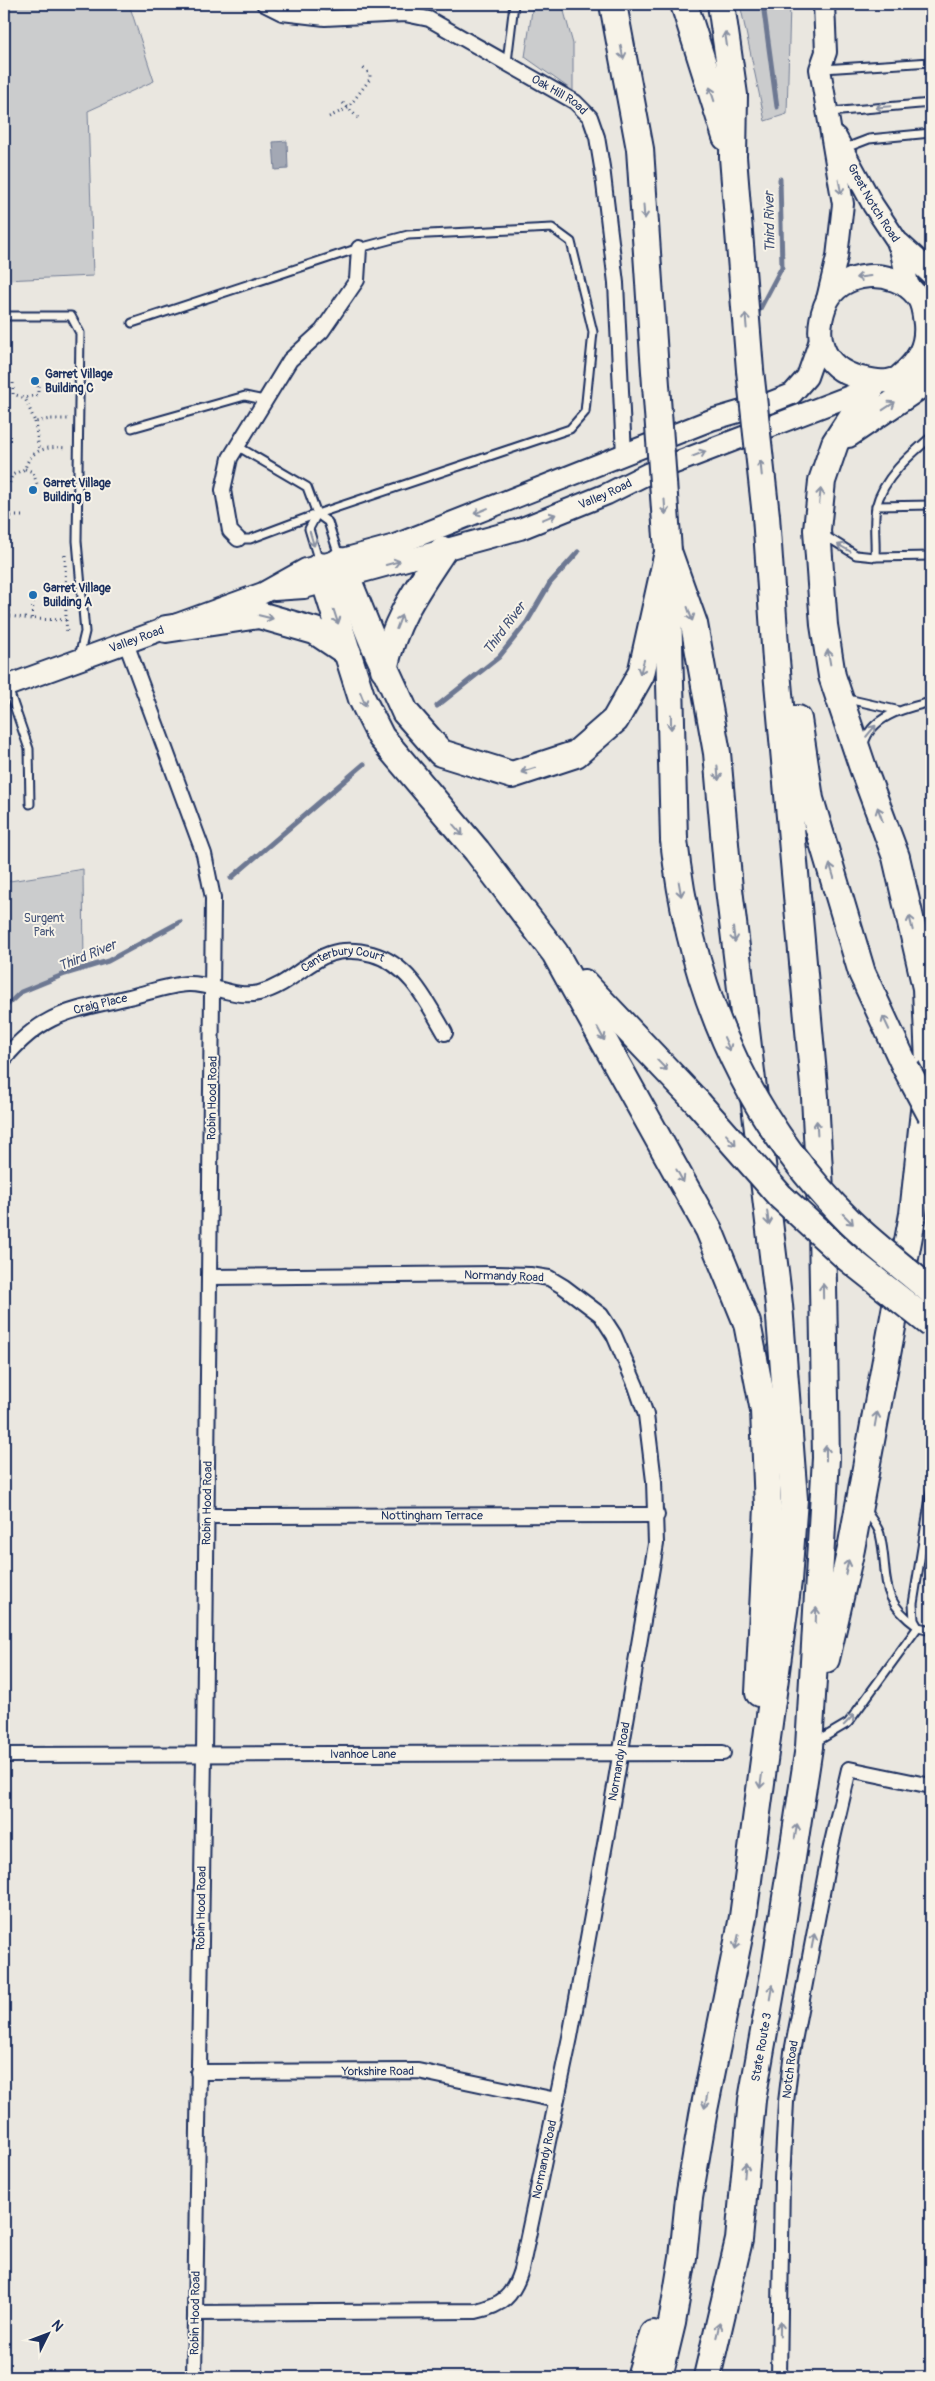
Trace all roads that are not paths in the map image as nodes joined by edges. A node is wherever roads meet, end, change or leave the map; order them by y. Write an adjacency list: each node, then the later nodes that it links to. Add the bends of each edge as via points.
1 (264, 4): 7 (street, Oak Hill Road, via 282,12 325,18 405,14 428,19)
2 (514, 4): 7 (lane)
3 (613, 4): 39 (highway, one-way to 39, bridge, via 640,149)
4 (684, 4): 14 (highway, one-way to 4)
5 (721, 4): 14 (highway, one-way to 5, via 734,95)
6 (824, 4): 9 (main road, Great Notch Road, via 826,52)
7 (506, 62): 31 (street, Oak Hill Road, via 575,102 590,117 597,137 616,283)
8 (931, 62): 9 (lane)
9 (820, 69): 11 (main road, Great Notch Road)
10 (931, 103): 11 (lane, one-way to 11)
11 (827, 117): 13 (main road, Great Notch Road); 19 (main road, Great Notch Road, one-way to 19, via 843,204 837,258)
12 (931, 132): 13 (lane, via 869,138)
13 (843, 149): 15 (main road, Great Notch Road, via 873,205)
14 (732, 157): 35 (highway, one-way to 14, bridge)
15 (899, 244): 17 (main road); 18 (main road, Great Notch Road)
16 (359, 248): 21 (lane); 26 (street, via 357,280 322,331 290,360); 34 (lane, via 408,235 552,228 571,242 593,332 585,412 570,428)
17 (931, 273)
18 (919, 295): 19 (main road, one-way to 19, via 895,280 865,276 851,279); 25 (main road, via 924,313 925,342 913,366)
19 (827, 299): 22 (main road, via 820,319)
20 (4, 316): 46 (lane, via 71,316 80,333 77,541 85,632)
21 (132, 323)
22 (820, 340): 25 (main road, via 838,369 855,377); 31 (main road, Valley Road, via 807,377 792,394 711,420)
23 (931, 366): 25 (main road, Valley Road)
24 (931, 378): 29 (highway, one-way to 24)
25 (886, 382): 29 (highway); 38 (main road, Valley Road, one-way to 25, via 520,529 607,494 649,473)
26 (264, 400): 27 (lane, via 245,396); 30 (street)
27 (132, 428)
28 (931, 437): 33 (lane, via 889,479)
29 (835, 444): 36 (highway, one-way to 29, via 822,481)
30 (236, 446): 34 (lane, via 306,487); 37 (street, via 223,490 230,531)
31 (624, 455): 42 (main road, Valley Road, one-way to 42)
32 (931, 505): 33 (lane)
33 (876, 506): 41 (lane)
34 (317, 514): 37 (lane, via 250,539); 42 (lane, via 328,522); 42 (lane, one-way to 42, via 308,529)
35 (766, 516): 58 (highway, one-way to 35, bridge, via 862,973 810,799); 68 (highway, one-way to 35, via 826,1458 822,1228 815,1097)
36 (817, 530): 41 (lane, one-way to 36, via 856,555); 49 (highway, one-way to 36, via 832,676 824,625)
37 (238, 539)
38 (443, 550): 42 (main road, Valley Road, one-way to 38); 47 (highway, one-way to 38, via 403,612)
39 (668, 551): 47 (highway, one-way to 47, via 641,674 615,720 576,754 512,775 441,753 405,712); 60 (highway, one-way to 60, bridge, via 674,840 685,916 704,990 753,1096 798,1163 852,1223); 69 (highway, one-way to 69, via 694,624 717,753 729,889 780,1314 794,1500 788,1581)
40 (931, 556): 41 (lane)
41 (875, 557)
42 (333, 571): 43 (main road, Valley Road, via 304,588 270,590); 45 (highway, one-way to 45); 47 (highway)
43 (166, 629): 44 (main road, Valley Road); 45 (highway, one-way to 45, via 259,615 315,631)
44 (126, 643): 46 (main road, Valley Road); 55 (street, Robin Hood Road, via 204,854 213,898)
45 (348, 653): 54 (highway, one-way to 54, via 362,699 381,737 507,889)
46 (78, 662): 48 (main road, Valley Road)
47 (384, 669)
48 (5, 687): 53 (lane, via 29,749)
49 (838, 692): 51 (lane, via 852,700); 52 (highway)
50 (931, 702): 51 (lane)
51 (896, 710): 52 (lane, one-way to 51, via 866,736)
52 (860, 761): 63 (highway, one-way to 52, via 913,1214 929,1064 926,988 896,857)
53 (30, 804)
54 (555, 954): 61 (highway, one-way to 61, bridge, via 698,1103 780,1196 845,1256); 69 (highway, one-way to 69, via 709,1230 747,1323 764,1411 768,1507 758,1689)
55 (213, 988): 56 (street, Canterbury Court, via 236,994 258,993 291,978 323,955 374,954 406,974 420,990); 57 (street, Craig Place, via 189,984 56,1015 18,1042); 59 (street, Robin Hood Road)
56 (445, 1032)
57 (4, 1059)
58 (931, 1115)
59 (209, 1277): 64 (street, Normandy Road, via 496,1274 549,1278 601,1315 614,1335 646,1415); 65 (street, Robin Hood Road)
60 (931, 1291)
61 (931, 1324)
62 (931, 1491): 66 (lane, via 913,1604)
63 (861, 1502): 66 (lane, via 880,1532 886,1588 900,1615); 68 (highway, one-way to 63)
64 (657, 1515): 65 (street, Nottingham Terrace); 71 (street, Normandy Road, via 656,1544)
65 (207, 1516): 74 (street, Robin Hood Road)
66 (918, 1628): 67 (lane); 70 (lane, one-way to 66, via 848,1723)
67 (931, 1630)
68 (812, 1716): 70 (highway, State Route 3)
69 (768, 1733): 78 (highway, one-way to 78, via 743,1917)
70 (809, 1747): 83 (highway, State Route 3, one-way to 70, via 739,2240 752,2100)
71 (621, 1753): 72 (street, Ivanhoe Lane); 74 (street, Ivanhoe Lane); 77 (street, Normandy Road)
72 (723, 1753)
73 (4, 1755): 74 (street, Ivanhoe Lane)
74 (204, 1755): 76 (street, Robin Hood Road)
75 (931, 1786): 84 (street, Notch Road, one-way to 75, via 782,2180 792,2052 849,1769)
76 (198, 2072): 77 (street, Yorkshire Road, via 418,2071); 79 (street, Robin Hood Road)
77 (556, 2100): 79 (street, Normandy Road, via 521,2270 515,2288 492,2308)
78 (689, 2198): 81 (highway, via 667,2292); 82 (highway, via 672,2323)
79 (195, 2313): 80 (street, Robin Hood Road)
80 (194, 2377)
81 (640, 2377)
82 (659, 2377)
83 (707, 2377)
84 (779, 2377)

